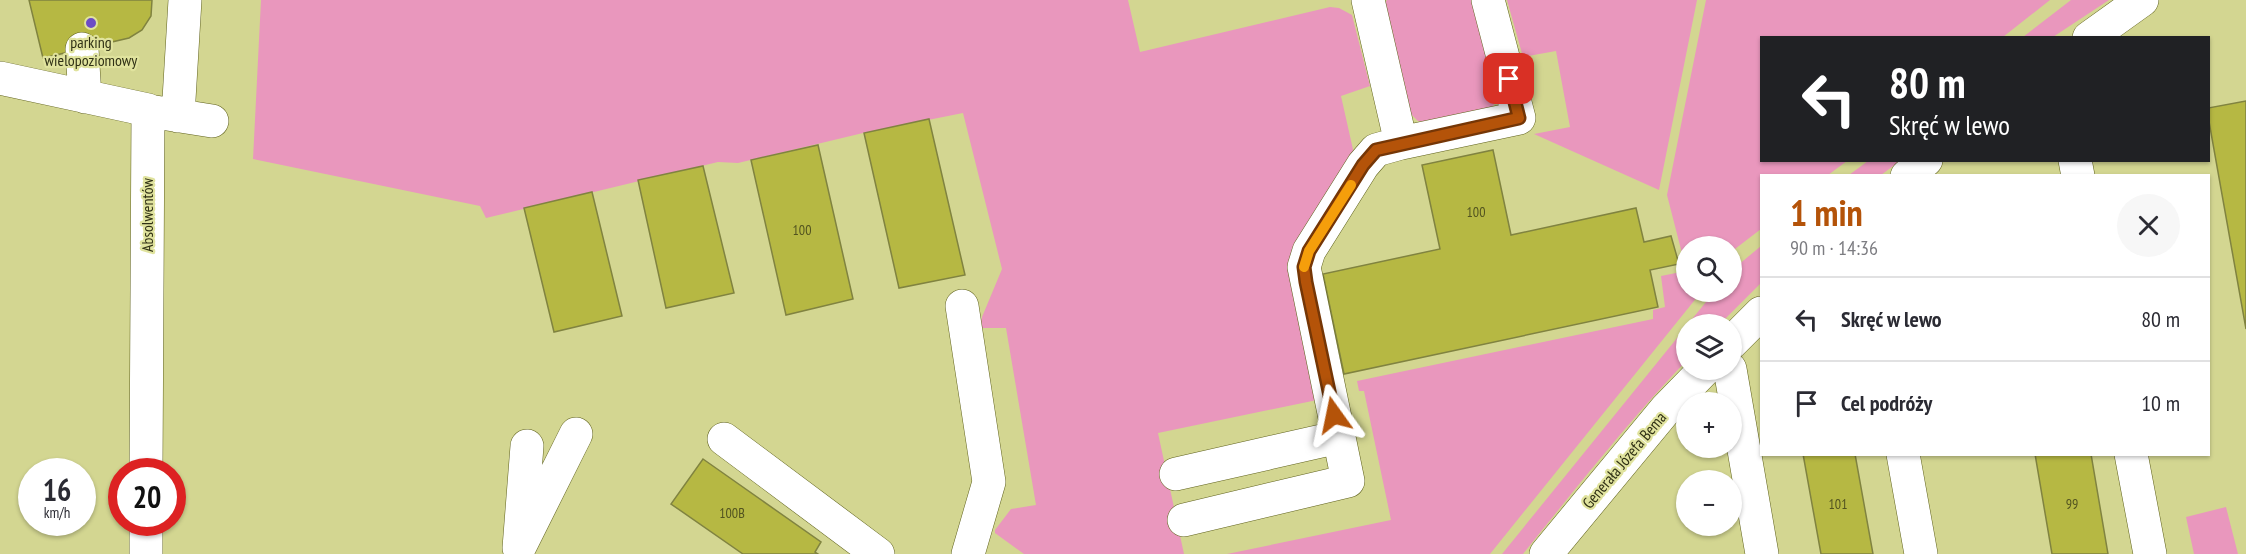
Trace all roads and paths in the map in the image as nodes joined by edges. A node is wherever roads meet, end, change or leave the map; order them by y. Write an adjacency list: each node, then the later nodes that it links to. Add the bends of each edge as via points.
1 (186, 0): 9 (street, Absolwentów)
2 (1368, 0): 11 (street)
3 (1488, 0): 11 (street, via 1519,118)
4 (2142, 0): 5 (street)
5 (2091, 36)
6 (82, 49): 8 (street)
7 (0, 78): 8 (street)
8 (85, 97): 9 (street)
9 (163, 113): 10 (street); 25 (street, Absolwentów)
10 (212, 121)
11 (1401, 143): 20 (street, via 1376,150 1363,165 1309,251 1304,267)
12 (1924, 162): 13 (street)
13 (1909, 174)
14 (962, 306): 31 (street, via 989,482)
15 (1760, 314): 16 (street)
16 (1742, 332)
17 (1694, 380): 32 (street, Generała Józefa Bema)
18 (1732, 380): 33 (street)
19 (576, 434): 22 (street, via 519,548)
20 (1339, 437): 26 (street); 27 (street, via 1348,481)
21 (724, 439): 30 (street)
22 (527, 446)
23 (1903, 456): 34 (street)
24 (2131, 456): 35 (street)
25 (147, 458)
26 (1176, 474)
27 (1184, 520)
28 (146, 536): 29 (street)
29 (146, 554)
30 (878, 554)
31 (968, 554)
32 (1546, 554)
33 (1762, 554)
34 (1921, 554)
35 (2150, 554)

